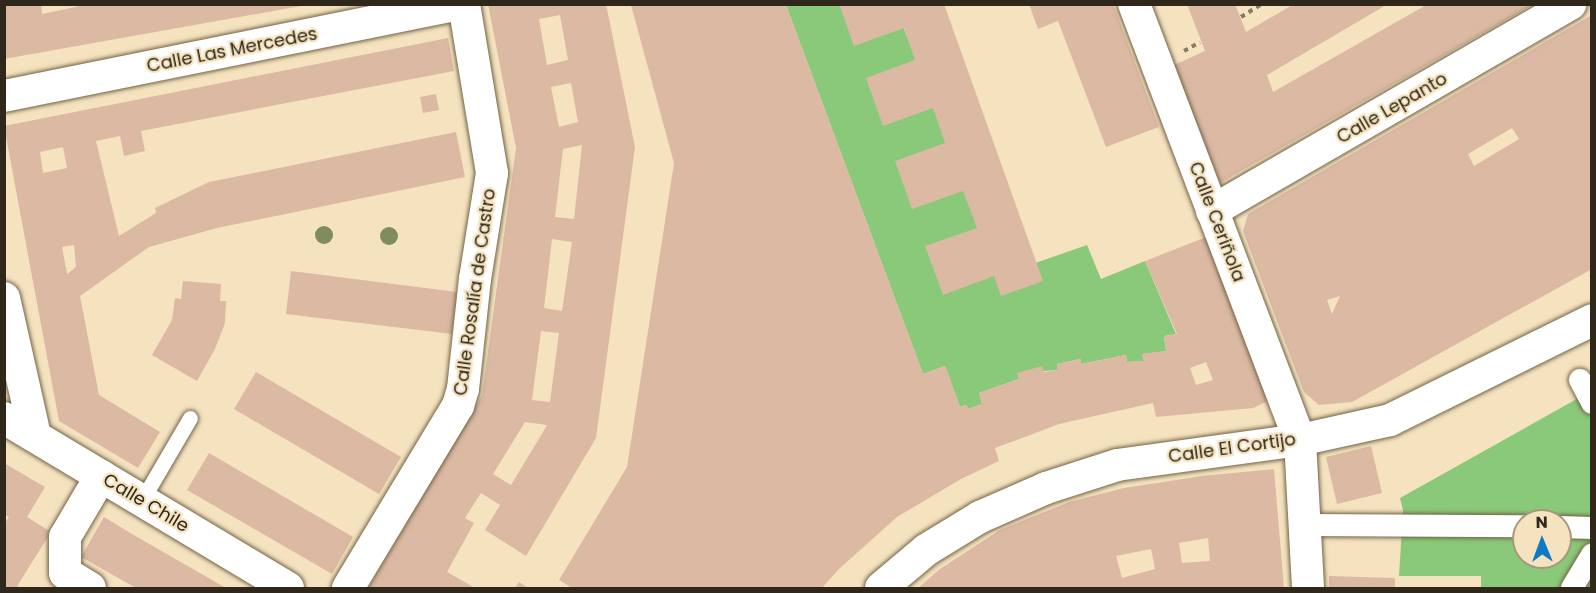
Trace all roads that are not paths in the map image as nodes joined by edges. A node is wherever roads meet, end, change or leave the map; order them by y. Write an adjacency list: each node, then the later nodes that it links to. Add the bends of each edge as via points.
1 (462, 4): 4 (street, Calle Las Mercedes); 23 (street, Calle Rosalía de Castro, via 492,173 463,389 458,406)
2 (1134, 4): 5 (street, Calle Ceriñola)
3 (1571, 4): 5 (street, Calle Lepanto)
4 (4, 96)
5 (1212, 211): 13 (street, Calle Ceriñola)
6 (4, 298): 12 (street)
7 (1592, 320): 13 (street, Calle El Cortijo, via 1389,420)
8 (1580, 380): 9 (street)
9 (1592, 402)
10 (4, 418): 12 (street, Calle Chile)
11 (190, 418): 15 (lane)
12 (35, 436): 14 (street, Calle Chile)
13 (1300, 440): 16 (street, Calle Ceriñola); 24 (street, Calle El Cortijo, via 1117,465 1046,488 980,517 926,550)
14 (101, 476): 15 (street, Calle Chile); 21 (street, via 65,537 64,573)
15 (142, 500): 22 (street, Calle Chile)
16 (1304, 525): 17 (street); 25 (street, Calle Ceriñola)
17 (1512, 526)
18 (1572, 527): 19 (street)
19 (1592, 528)
20 (1592, 555): 26 (street)
21 (90, 588)
22 (285, 588)
23 (348, 588)
24 (881, 588)
25 (1308, 588)
26 (1572, 588)

